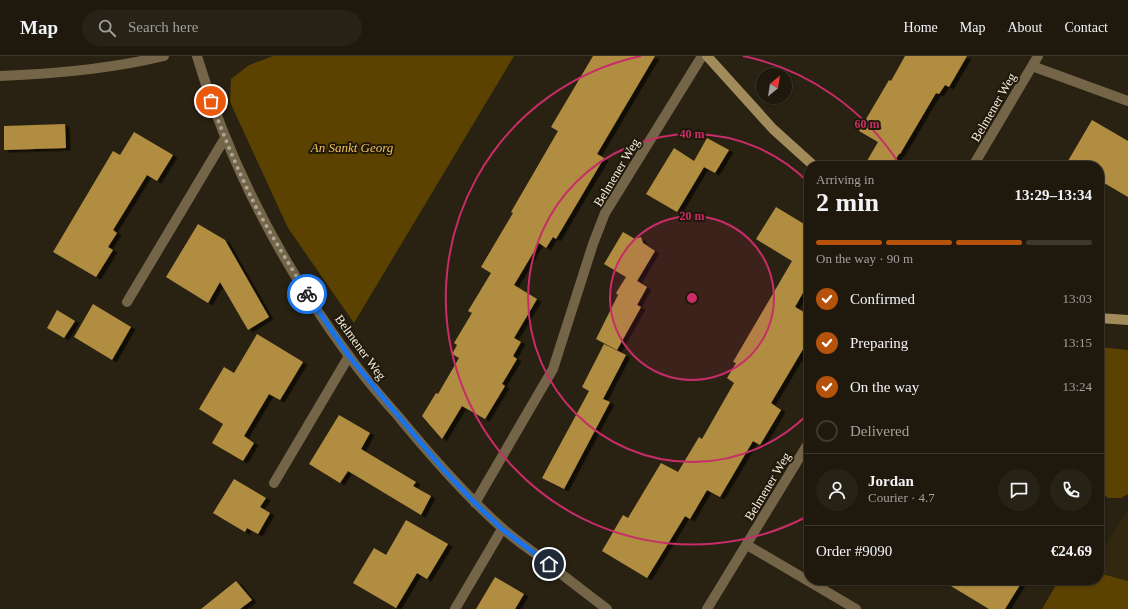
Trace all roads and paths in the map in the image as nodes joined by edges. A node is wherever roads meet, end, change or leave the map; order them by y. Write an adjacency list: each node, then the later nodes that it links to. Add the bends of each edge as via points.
1 (164, 56): 7 (street, via 98,68)
2 (197, 56): 9 (street, Belmener Weg)
3 (702, 56): 18 (street, Belmener Weg, via 605,214 553,369)
4 (707, 56): 10 (street, via 769,124)
5 (1038, 56): 6 (street)
6 (1032, 66): 8 (street, Belmener Weg); 11 (street, Belmener Weg)
7 (0, 76)
8 (1128, 100)
9 (225, 138): 12 (street); 15 (street, Belmener Weg, via 245,185 270,231 307,294)
10 (809, 161)
11 (976, 161)
12 (127, 302)
13 (1104, 318): 14 (street)
14 (1128, 320)
15 (349, 356): 17 (street); 18 (street, Belmener Weg, via 412,434)
16 (804, 450): 20 (street, Belmener Weg)
17 (274, 483)
18 (475, 503): 19 (street, Belmener Weg)
19 (502, 529): 23 (street); 24 (street, Belmener Weg)
20 (747, 544): 21 (street); 25 (street, Belmener Weg)
21 (804, 578)
22 (816, 585): 26 (street)
23 (455, 609)
24 (607, 609)
25 (707, 609)
26 (856, 609)

